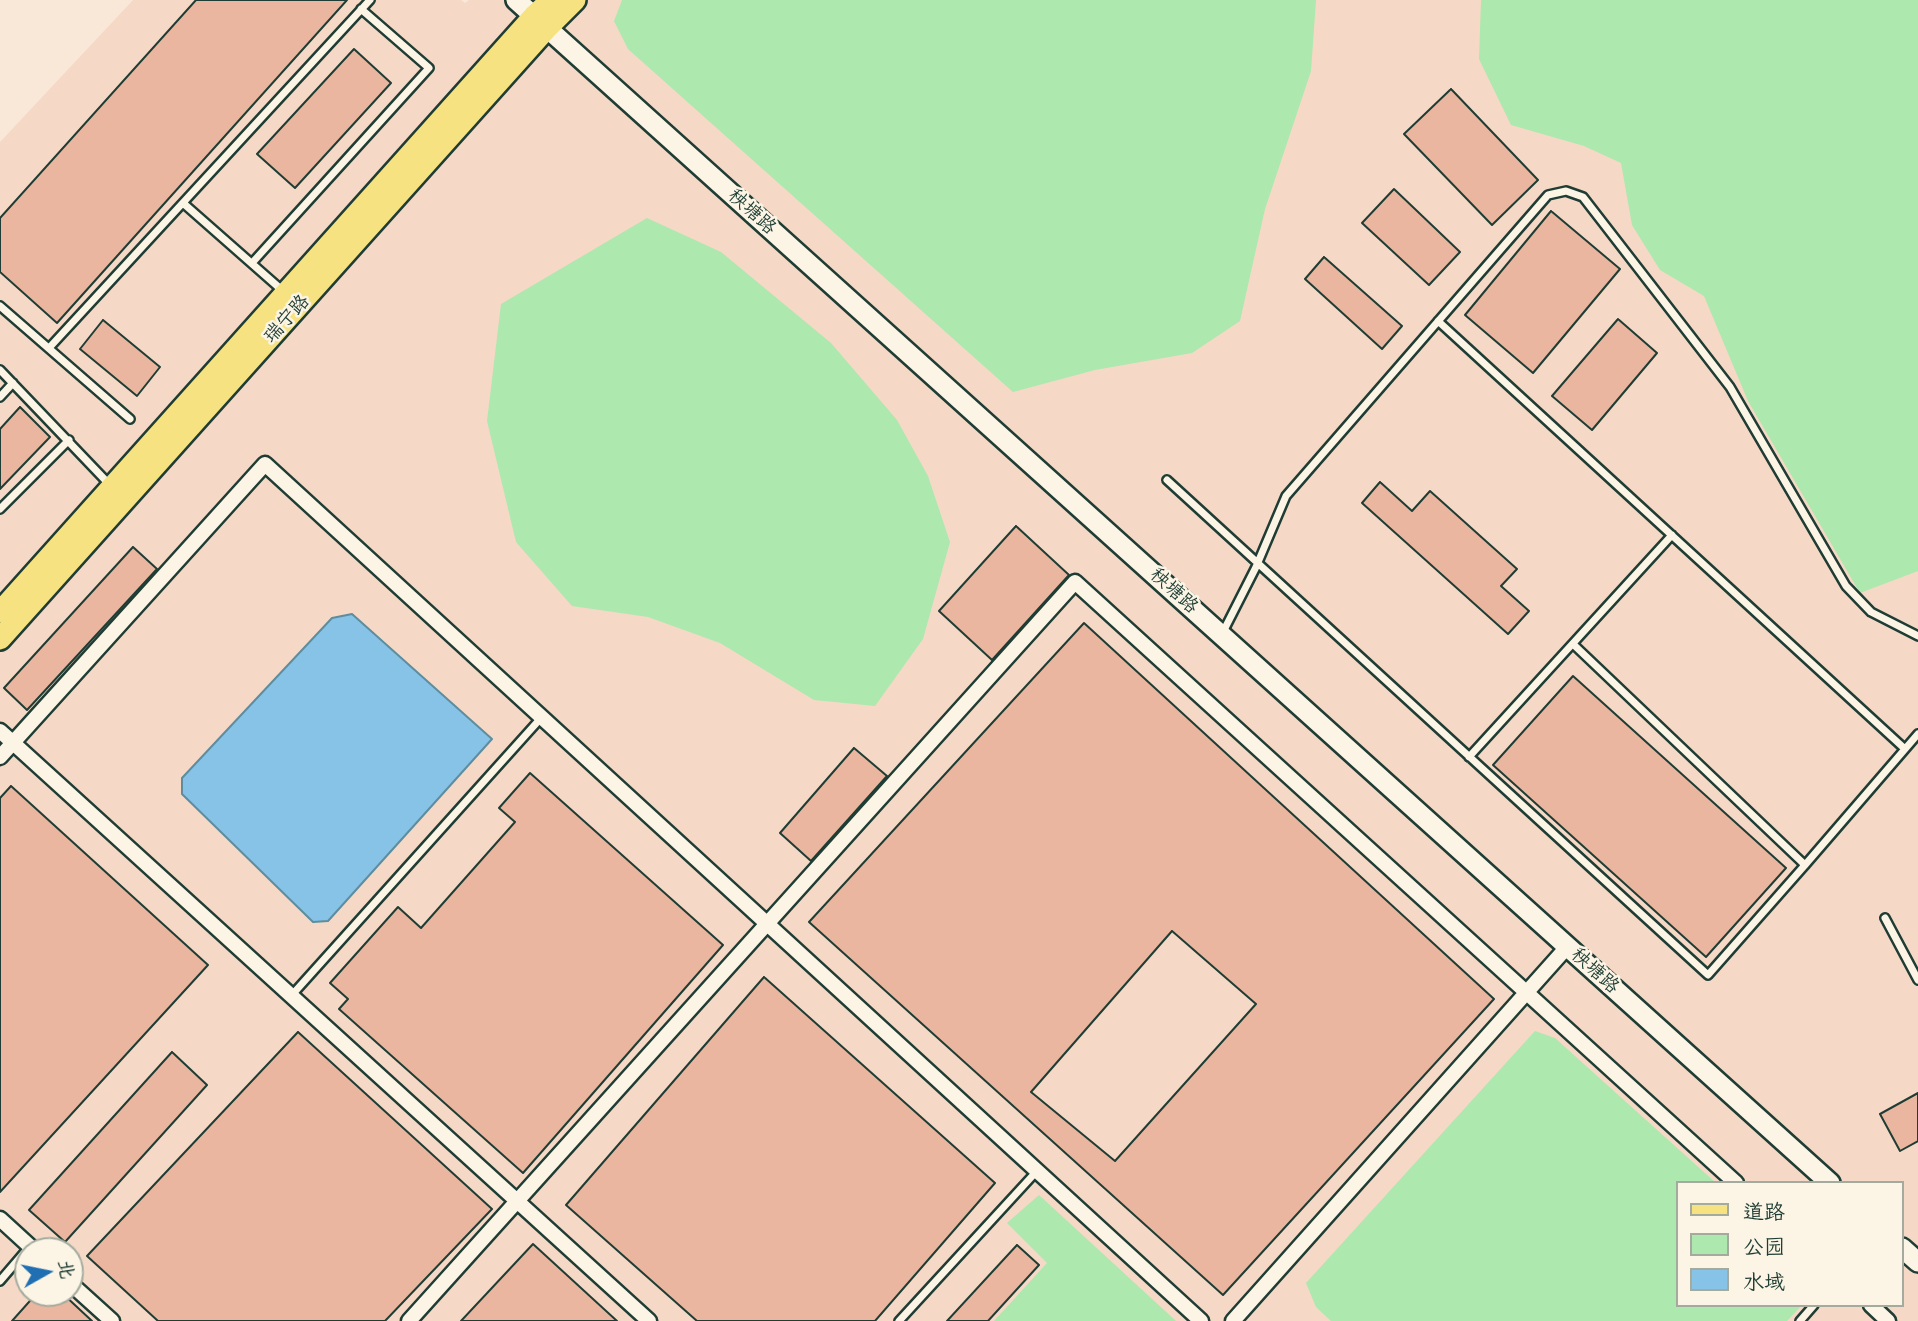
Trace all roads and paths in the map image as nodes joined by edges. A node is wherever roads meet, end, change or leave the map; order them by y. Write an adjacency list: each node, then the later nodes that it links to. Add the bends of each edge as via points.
1 (370, 0): 5 (lane)
2 (516, 0): 6 (main road, 秧塘路)
3 (551, 0): 6 (main road, 瑞宁路)
4 (575, 0): 6 (main road, 瑞宁路)
5 (361, 9): 7 (lane); 8 (lane, via 429,68)
6 (541, 22): 9 (main road, 瑞宁路); 24 (main road, 秧塘路)
7 (183, 203): 8 (lane); 12 (lane)
8 (252, 263): 9 (lane)
9 (292, 299): 19 (main road, 瑞宁路); 26 (main road, 瑞宁路)
10 (0, 306): 12 (lane)
11 (1438, 321): 21 (lane); 22 (lane, via 1286,496); 25 (lane, via 1548,195 1566,191 1583,197 1730,387 1846,586 1871,612)
12 (49, 348): 16 (lane)
13 (0, 370): 14 (lane)
14 (13, 383): 15 (lane); 17 (lane)
15 (0, 397)
16 (130, 419)
17 (69, 440): 19 (lane); 20 (lane)
18 (1167, 480): 22 (lane)
19 (111, 488): 23 (main road, 瑞宁路)
20 (0, 509)
21 (1672, 535): 27 (lane); 32 (lane)
22 (1258, 563): 24 (lane); 34 (lane)
23 (0, 612)
24 (1222, 634): 38 (main road, 秧塘路)
25 (1918, 636)
26 (0, 639)
27 (1574, 645): 34 (lane); 35 (lane)
28 (541, 718): 31 (street, via 265,464); 37 (street); 41 (lane)
29 (0, 731): 31 (street)
30 (1918, 734): 32 (lane)
31 (13, 743): 33 (street); 41 (street)
32 (1905, 749): 35 (lane)
33 (0, 757)
34 (1469, 757): 35 (lane, via 1708,975)
35 (1805, 864)
36 (1885, 918): 39 (lane)
37 (766, 925): 40 (street, via 1075,582); 42 (street); 45 (street)
38 (1568, 946): 40 (street); 44 (main road, 秧塘路)
39 (1918, 980)
40 (1527, 992): 43 (street); 60 (street)
41 (291, 996): 45 (street)
42 (1037, 1172): 58 (lane); 59 (street)
43 (1734, 1181)
44 (1828, 1181)
45 (517, 1201): 56 (street); 57 (street)
46 (0, 1219): 47 (street)
47 (20, 1237)
48 (1904, 1250): 49 (main road)
49 (1918, 1262)
50 (14, 1267): 51 (lane)
51 (0, 1281)
52 (84, 1296): 55 (street)
53 (1812, 1307): 61 (lane)
54 (1873, 1307): 62 (street)
55 (112, 1321)
56 (409, 1321)
57 (649, 1321)
58 (899, 1321)
59 (1201, 1321)
60 (1233, 1321)
61 (1800, 1321)
62 (1888, 1321)

